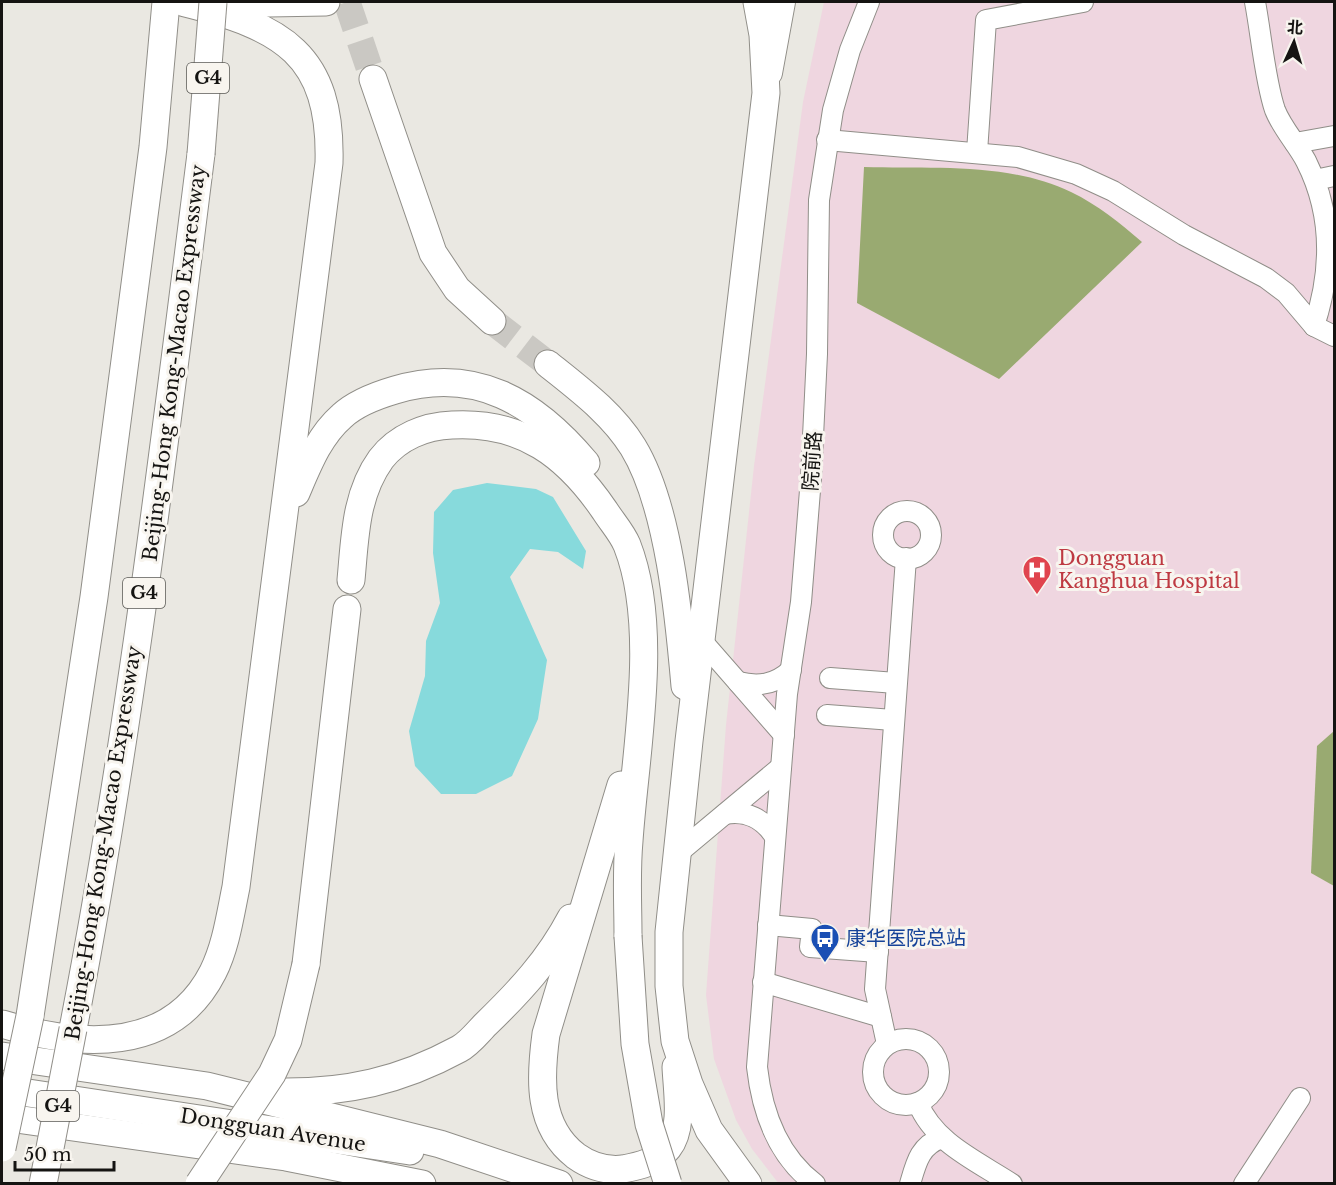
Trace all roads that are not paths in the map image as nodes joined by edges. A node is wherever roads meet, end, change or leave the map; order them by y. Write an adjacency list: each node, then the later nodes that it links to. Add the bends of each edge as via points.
1 (175, 2): 3 (highway); 23 (highway, via 239,18 280,37 303,59 326,106 329,163); 55 (highway, G4, bridge, via 94,597 30,1016)
2 (213, 2): 57 (highway, Beijing-Hong Kong-Macao Expressway / G4, bridge, via 201,154 150,554 93,926)
3 (326, 2)
4 (757, 2): 10 (highway)
5 (783, 2): 10 (main road)
6 (869, 2): 12 (lane, 院前路, via 841,80)
7 (1083, 2): 14 (lane, via 986,20)
8 (1255, 2): 13 (lane, via 1276,111)
9 (373, 79): 17 (highway, via 433,253 457,289)
10 (766, 93): 26 (highway)
11 (1335, 136): 13 (lane)
12 (827, 140): 14 (lane); 27 (lane, 院前路, via 817,231 812,478 801,602)
13 (1295, 143): 16 (lane)
14 (977, 153): 18 (lane, via 1047,163 1113,191 1184,235 1266,278 1286,293)
15 (1335, 176): 16 (lane)
16 (1315, 180): 18 (lane, via 1323,208 1328,258)
17 (492, 321)
18 (1314, 326): 19 (lane)
19 (1335, 336)
20 (548, 364): 35 (highway, via 599,405 633,447 653,496 670,562 681,637)
21 (626, 544): 23 (highway, via 600,481 568,443 533,411 507,397 490,388 451,381 376,396 343,415 313,452 295,495); 24 (highway, via 581,477 529,438 494,426 439,426 415,432 395,444 381,459 359,504); 31 (highway, via 643,608)
22 (906, 558): 30 (lane)
23 (277, 567): 45 (highway, via 236,887 224,944 203,990 172,1022 121,1038 63,1037)
24 (351, 580)
25 (347, 609): 58 (highway, bridge, via 306,964 288,1040 272,1074)
26 (702, 641): 29 (lane); 35 (highway)
27 (790, 670): 29 (lane, via 771,684); 34 (lane, 院前路)
28 (830, 678): 30 (lane)
29 (738, 682): 34 (lane)
30 (896, 683): 33 (lane)
31 (640, 711): 40 (highway); 61 (highway, bridge, via 628,845 628,936 635,1044 649,1124)
32 (827, 715): 33 (lane)
33 (893, 720): 42 (lane)
34 (784, 735): 36 (lane, 院前路)
35 (689, 741): 39 (highway)
36 (781, 767): 37 (lane); 38 (lane, 院前路)
37 (724, 814): 38 (lane, via 754,817); 39 (lane)
38 (775, 837): 41 (lane, 院前路)
39 (678, 853): 46 (highway, via 669,932)
40 (598, 864): 46 (highway, via 546,1034 542,1068 543,1099 552,1130 567,1149 590,1166 616,1170 650,1162 669,1148 677,1123); 49 (highway, via 561,938 526,987 461,1048 391,1079 324,1092)
41 (768, 926): 42 (lane, via 812,929 810,947); 43 (lane, 院前路)
42 (878, 952): 44 (lane, via 875,989)
43 (763, 982): 44 (lane); 63 (lane, 院前路, via 757,1067 760,1093 778,1140)
44 (881, 1017): 47 (lane)
45 (2, 1024)
46 (675, 1041): 62 (highway, via 709,1130)
47 (886, 1044): 52 (lane, via 873,1064 876,1087 894,1103); 52 (lane, via 909,1039 924,1044 935,1056 939,1072 935,1087)
48 (2, 1056): 49 (highway)
49 (207, 1086): 60 (highway, via 440,1144)
50 (2, 1089): 59 (highway, Dongguan Avenue, via 402,1150)
51 (1300, 1098): 66 (lane)
52 (918, 1103): 54 (lane, via 927,1122)
53 (2, 1117): 56 (highway, Dongguan Avenue, via 286,1157)
54 (942, 1138): 64 (lane, via 921,1152); 65 (lane)
55 (2, 1148)
56 (411, 1181)
57 (43, 1184)
58 (199, 1184)
59 (542, 1184)
60 (559, 1184)
61 (668, 1184)
62 (748, 1184)
63 (815, 1184)
64 (910, 1184)
65 (1012, 1184)
66 (1244, 1184)

